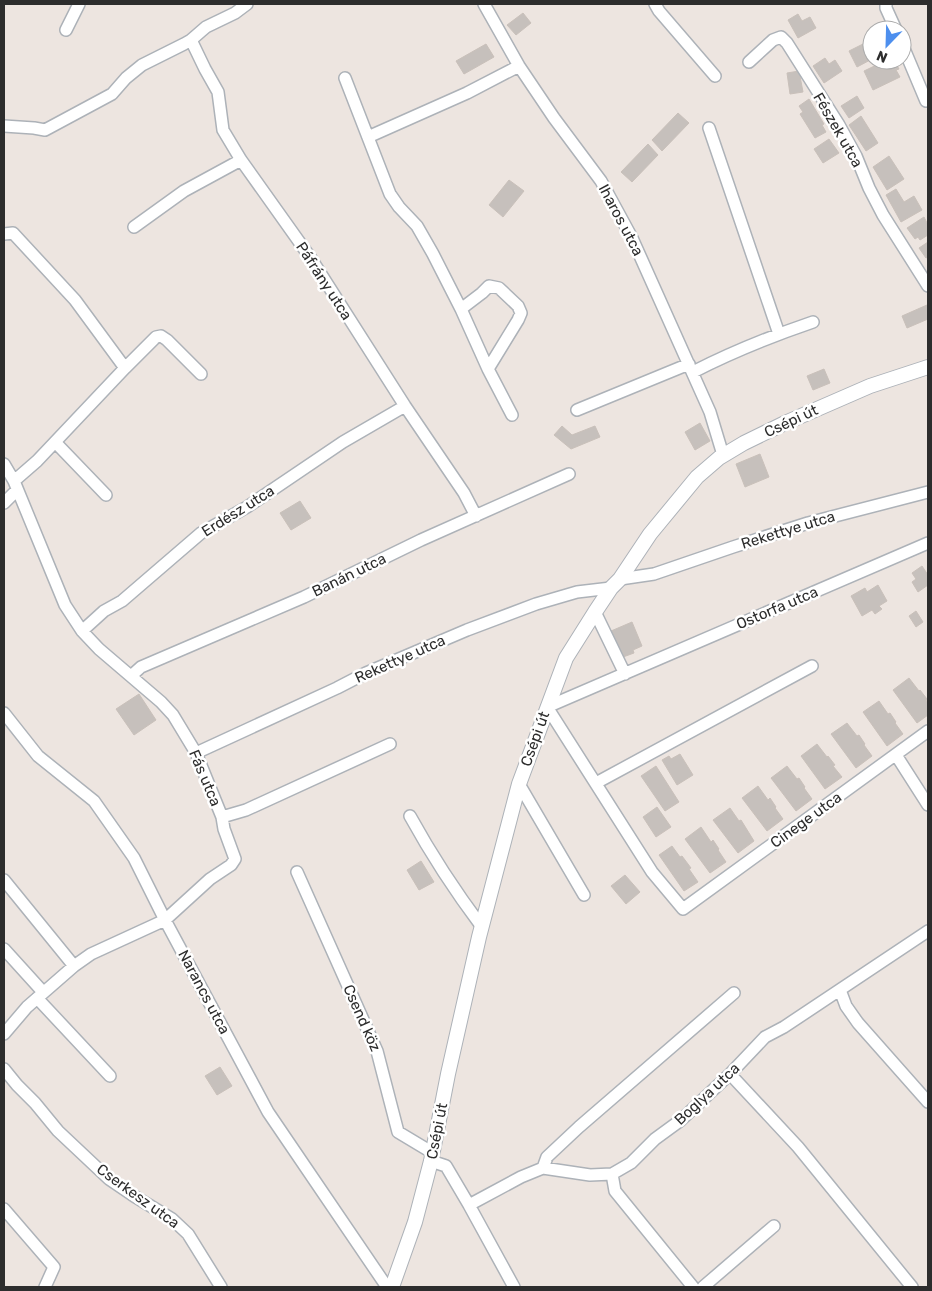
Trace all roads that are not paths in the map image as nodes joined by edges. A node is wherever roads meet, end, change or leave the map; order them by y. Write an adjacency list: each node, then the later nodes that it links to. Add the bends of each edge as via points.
1 (79, 4): 7 (street)
2 (247, 4): 8 (street)
3 (484, 4): 10 (street, Iharos utca)
4 (655, 4): 12 (street)
5 (886, 4): 6 (street)
6 (892, 20)
7 (66, 30)
8 (191, 40): 15 (street, via 142,65 112,94 45,130); 18 (street, Páfrány utca, via 218,92 223,130)
9 (748, 62): 21 (street, Fészek utca, via 773,40 781,37 786,43 838,125 883,214)
10 (519, 66): 17 (street); 27 (street, Iharos utca, via 601,181 632,238)
11 (912, 68): 14 (street)
12 (715, 76)
13 (345, 78): 17 (street)
14 (926, 101)
15 (4, 126)
16 (709, 128): 24 (street)
17 (368, 137): 22 (street, via 390,194 417,226)
18 (241, 160): 19 (street, via 184,191); 30 (street, Páfrány utca, via 310,257)
19 (134, 227)
20 (4, 234): 26 (street, via 13,233 75,300)
21 (928, 286)
22 (461, 309): 28 (street); 28 (street, via 489,286 499,288 518,306 521,313 518,320)
23 (813, 322): 24 (street)
24 (779, 334): 27 (street)
25 (928, 367): 34 (street, Csépi út, via 862,389)
26 (125, 368): 29 (street, via 156,337 161,336); 33 (street)
27 (691, 368): 31 (street); 34 (street, Iharos utca, via 710,412)
28 (488, 369): 32 (street)
29 (201, 374)
30 (405, 406): 41 (street, Páfrány utca); 45 (street, Erdész utca, via 201,533)
31 (577, 410)
32 (512, 415)
33 (55, 442): 37 (street); 39 (street)
34 (723, 455): 43 (street, Csépi út, via 697,477 656,527)
35 (4, 464): 37 (street, Fás utca)
36 (569, 474): 41 (street, Banán utca)
37 (16, 486): 40 (street); 45 (street, Fás utca, via 65,605)
38 (928, 492): 43 (street, Rekettye utca, via 808,523)
39 (106, 495)
40 (4, 503)
41 (476, 516): 48 (street, Banán utca, via 304,597 141,667)
42 (928, 543): 47 (street, Ostorfa utca)
43 (616, 584): 44 (street, Csépi út); 53 (street, Rekettye utca, via 536,604 467,630 366,673)
44 (595, 612): 47 (street); 49 (street, Csépi út, via 566,658)
45 (82, 631): 48 (street, Fás utca)
46 (812, 666): 55 (street)
47 (625, 674): 49 (street, Ostorfa utca)
48 (131, 676): 53 (street, Fás utca, via 173,715)
49 (547, 707): 55 (street); 56 (street, Csépi út)
50 (4, 713): 63 (street, Narancs utca, via 38,756 94,801 134,858)
51 (928, 731): 54 (street, Cinege utca)
52 (390, 744): 59 (street, via 246,810)
53 (196, 753): 59 (street, Fás utca)
54 (896, 755): 55 (street, Cinege utca, via 683,909 652,872); 57 (street)
55 (596, 783)
56 (519, 784): 62 (street); 64 (street, Csépi út)
57 (928, 805)
58 (410, 816): 64 (street, via 452,886)
59 (222, 817): 63 (street, Fás utca, via 235,859)
60 (297, 872): 76 (street, Csend köz, via 377,1051 398,1132)
61 (4, 880): 67 (street)
62 (584, 895)
63 (165, 920): 67 (street, Fás utca, via 91,954); 84 (street, Narancs utca, via 268,1112)
64 (482, 927): 76 (street, Csépi út)
65 (928, 930): 68 (street, Boglya utca)
66 (4, 949): 70 (street)
67 (74, 966): 70 (street, Fás utca)
68 (840, 990): 73 (street, Boglya utca, via 765,1037); 75 (street, via 858,1023)
69 (734, 993): 77 (street, via 547,1156)
70 (40, 995): 71 (street, Fás utca); 74 (street)
71 (4, 1034)
72 (4, 1069): 83 (street, Cserkesz utca, via 58,1131 109,1179 172,1219 188,1234)
73 (730, 1074): 78 (street, Boglya utca, via 631,1163); 89 (street, via 798,1147)
74 (110, 1076)
75 (928, 1102)
76 (432, 1157): 79 (street, Csend köz, via 446,1166); 85 (street, Csépi út, via 415,1222)
77 (543, 1168): 78 (street, via 590,1175); 79 (street, via 521,1176)
78 (612, 1174): 87 (street, via 615,1192)
79 (469, 1205): 86 (street, Csend köz)
80 (4, 1210): 82 (street, via 54,1267)
81 (774, 1226): 88 (street)
82 (45, 1287)
83 (221, 1287)
84 (387, 1287)
85 (392, 1287)
86 (514, 1287)
87 (693, 1287)
88 (703, 1287)
89 (912, 1287)

